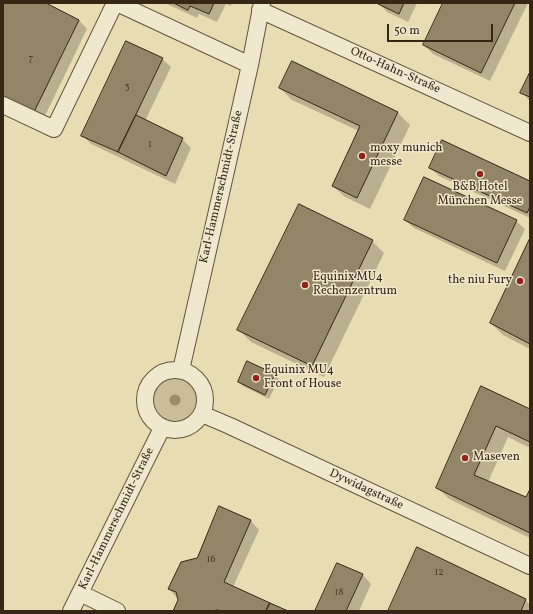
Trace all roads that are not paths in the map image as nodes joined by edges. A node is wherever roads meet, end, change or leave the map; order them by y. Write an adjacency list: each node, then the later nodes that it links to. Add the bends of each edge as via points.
1 (116, 3): 3 (street); 4 (street, via 54,128)
2 (261, 7): 3 (street, Karl-Hammerschmidt-Straße); 5 (street, Otto-Hahn-Straße)
3 (250, 65): 6 (street, Karl-Hammerschmidt-Straße)
4 (3, 105)
5 (530, 133)
6 (181, 370): 7 (street, via 195,378 202,388 205,399); 8 (street, via 160,374 146,390 147,412)
7 (202, 414): 8 (street, via 189,427 180,430); 9 (street, Dywidagstraße)
8 (162, 428): 10 (street, Karl-Hammerschmidt-Straße)
9 (530, 566)
10 (80, 593): 11 (street, Karl-Hammerschmidt-Straße); 12 (street)
11 (71, 611)
12 (117, 611)

